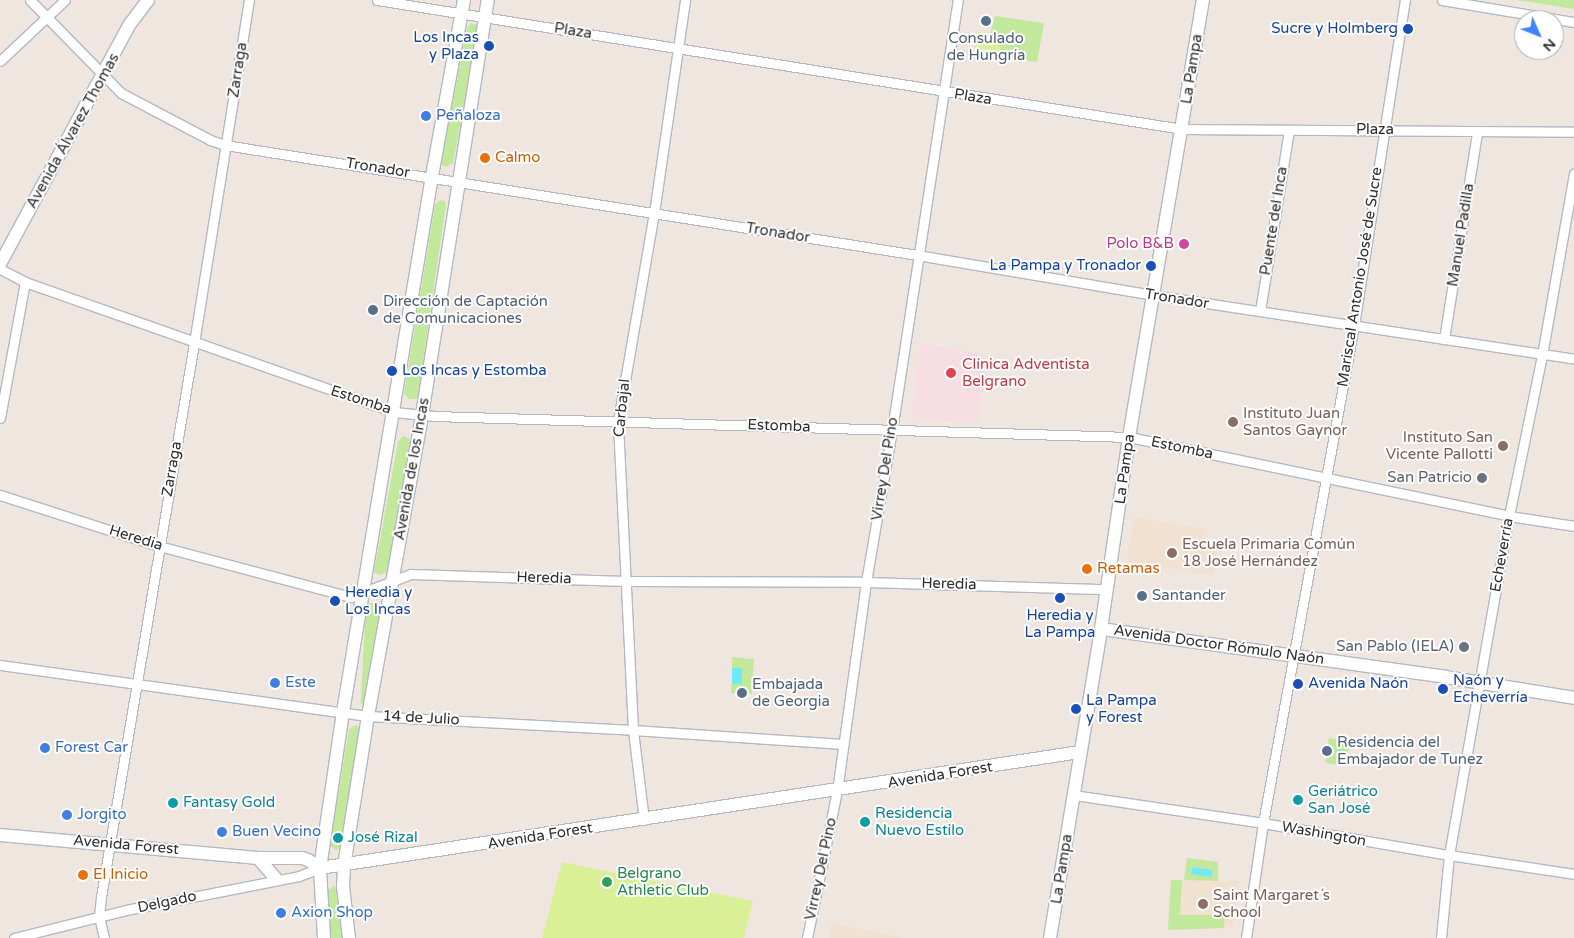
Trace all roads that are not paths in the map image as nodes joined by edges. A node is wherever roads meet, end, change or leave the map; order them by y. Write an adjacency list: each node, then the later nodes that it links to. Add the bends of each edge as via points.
1 (30, 0): 15 (street, Tronador)
2 (65, 0): 15 (street)
3 (148, 0): 19 (main road, Avenida Álvarez Thomas, via 130,24)
4 (250, 0): 26 (street, Zarraga)
5 (377, 0): 13 (street, Plaza)
6 (464, 0): 13 (main road, Avenida de los Incas)
7 (488, 0): 14 (main road, Avenida de los Incas)
8 (685, 0): 17 (street, Carbajal)
9 (958, 0): 20 (street, Virrey Del Pino)
10 (1203, 0): 21 (main road, La Pampa)
11 (1405, 0): 23 (street, Mariscal Antonio José de Sucre)
12 (1442, 0): 16 (street)
13 (462, 14): 14 (street, Plaza); 28 (main road, Avenida de los Incas)
14 (485, 17): 17 (street, Plaza); 29 (main road, Avenida de los Incas)
15 (47, 18): 18 (street); 19 (street, Tronador)
16 (1574, 22)
17 (676, 48): 20 (street, Plaza); 31 (street, Carbajal)
18 (0, 61)
19 (103, 77): 26 (street, Tronador, via 129,99); 33 (main road, Avenida Álvarez Thomas)
20 (943, 92): 21 (street, Plaza); 32 (street, Virrey Del Pino)
21 (1182, 129): 22 (street, Plaza); 36 (main road, La Pampa)
22 (1289, 130): 23 (street, Plaza); 37 (street, Puente del Inca)
23 (1385, 130): 24 (street, Plaza); 38 (street, Mariscal Antonio José de Sucre)
24 (1477, 132): 25 (street, Plaza); 39 (street, Manuel Padilla)
25 (1574, 132)
26 (226, 145): 28 (street, Tronador); 40 (street, Zarraga)
27 (1574, 174): 30 (street, Echeverría)
28 (432, 176): 29 (street, Tronador); 43 (main road, Avenida de los Incas)
29 (458, 181): 31 (street, Tronador); 44 (main road, Avenida de los Incas)
30 (1573, 191): 41 (street, Echeverría)
31 (654, 213): 32 (street, Tronador); 46 (street, Carbajal)
32 (917, 255): 36 (street, Tronador); 47 (street, Virrey Del Pino)
33 (0, 264)
34 (0, 269): 35 (street, Estomba)
35 (25, 282): 40 (street, Estomba); 45 (street)
36 (1153, 295): 37 (street, Tronador); 48 (main road, La Pampa)
37 (1260, 311): 38 (street, Tronador)
38 (1354, 325): 39 (street, Tronador); 49 (street, Mariscal Antonio José de Sucre)
39 (1444, 339): 41 (street, Tronador)
40 (194, 343): 43 (street, Estomba); 53 (street, Zarraga)
41 (1542, 355): 42 (street, Tronador); 51 (street, Echeverría)
42 (1574, 359)
43 (394, 412): 44 (street, Estomba); 58 (main road, Avenida de los Incas)
44 (422, 415): 46 (street, Estomba); 55 (main road, Avenida de los Incas)
45 (0, 418)
46 (618, 421): 47 (street, Estomba); 54 (street, Carbajal)
47 (892, 430): 48 (street, Estomba); 56 (street, Virrey Del Pino)
48 (1129, 437): 49 (street, Estomba); 57 (main road, La Pampa)
49 (1326, 479): 51 (street, Estomba); 60 (street, Mariscal Antonio José de Sucre)
50 (0, 496): 53 (street, Heredia)
51 (1509, 516): 52 (street, Estomba); 62 (street, Echeverría)
52 (1574, 526)
53 (159, 546): 58 (street, Heredia, via 351,597); 63 (street, Zarraga)
54 (626, 581): 55 (street, Heredia, via 410,574); 56 (street, Heredia); 67 (street, Carbajal)
55 (392, 582): 58 (street, Heredia); 66 (main road, Avenida de los Incas)
56 (866, 582): 57 (street, Heredia); 68 (street, Virrey Del Pino)
57 (1107, 589): 59 (main road, La Pampa)
58 (362, 593): 65 (main road, Avenida de los Incas)
59 (1101, 629): 60 (main road, Avenida Doctor Rómulo Naón); 69 (main road, La Pampa)
60 (1293, 654): 62 (main road, Avenida Doctor Rómulo Naón); 73 (street, Mariscal Antonio José de Sucre)
61 (0, 665): 63 (street, 14 de Julio)
62 (1480, 682): 64 (main road, Avenida Doctor Rómulo Naón); 76 (street, Echeverría)
63 (135, 683): 65 (street, 14 de Julio); 75 (street, Zarraga)
64 (1574, 698)
65 (343, 712): 66 (street, 14 de Julio); 79 (main road, Avenida de los Incas)
66 (368, 716): 67 (street, 14 de Julio); 78 (main road, Avenida de los Incas)
67 (633, 730): 68 (street, 14 de Julio); 72 (street, Carbajal)
68 (844, 744): 70 (street, Virrey Del Pino)
69 (1080, 752): 70 (main road, Avenida Forest); 71 (main road, La Pampa)
70 (837, 791): 72 (main road, Avenida Forest); 87 (street, Virrey Del Pino)
71 (1074, 795): 73 (street, Washington); 88 (main road, La Pampa)
72 (644, 820): 78 (main road, Avenida Forest)
73 (1263, 823): 76 (street, Washington); 89 (street, Mariscal Antonio José de Sucre)
74 (0, 835): 75 (main road, Avenida Forest)
75 (110, 844): 77 (main road, Avenida Forest); 82 (street, Zarraga)
76 (1449, 855): 80 (street, Washington); 90 (street, Echeverría)
77 (258, 858): 79 (main road, Avenida Forest, via 302,858); 81 (main road)
78 (344, 866): 79 (main road, Avenida Forest); 86 (main road, Avenida de los Incas)
79 (320, 868): 81 (street, Delgado, via 299,876); 85 (main road, Avenida de los Incas)
80 (1574, 874)
81 (276, 879): 82 (street, Delgado)
82 (99, 916): 83 (street, Delgado); 84 (street, Zarraga)
83 (14, 938)
84 (104, 938)
85 (324, 938)
86 (349, 938)
87 (807, 938)
88 (1050, 938)
89 (1246, 938)
90 (1441, 938)

